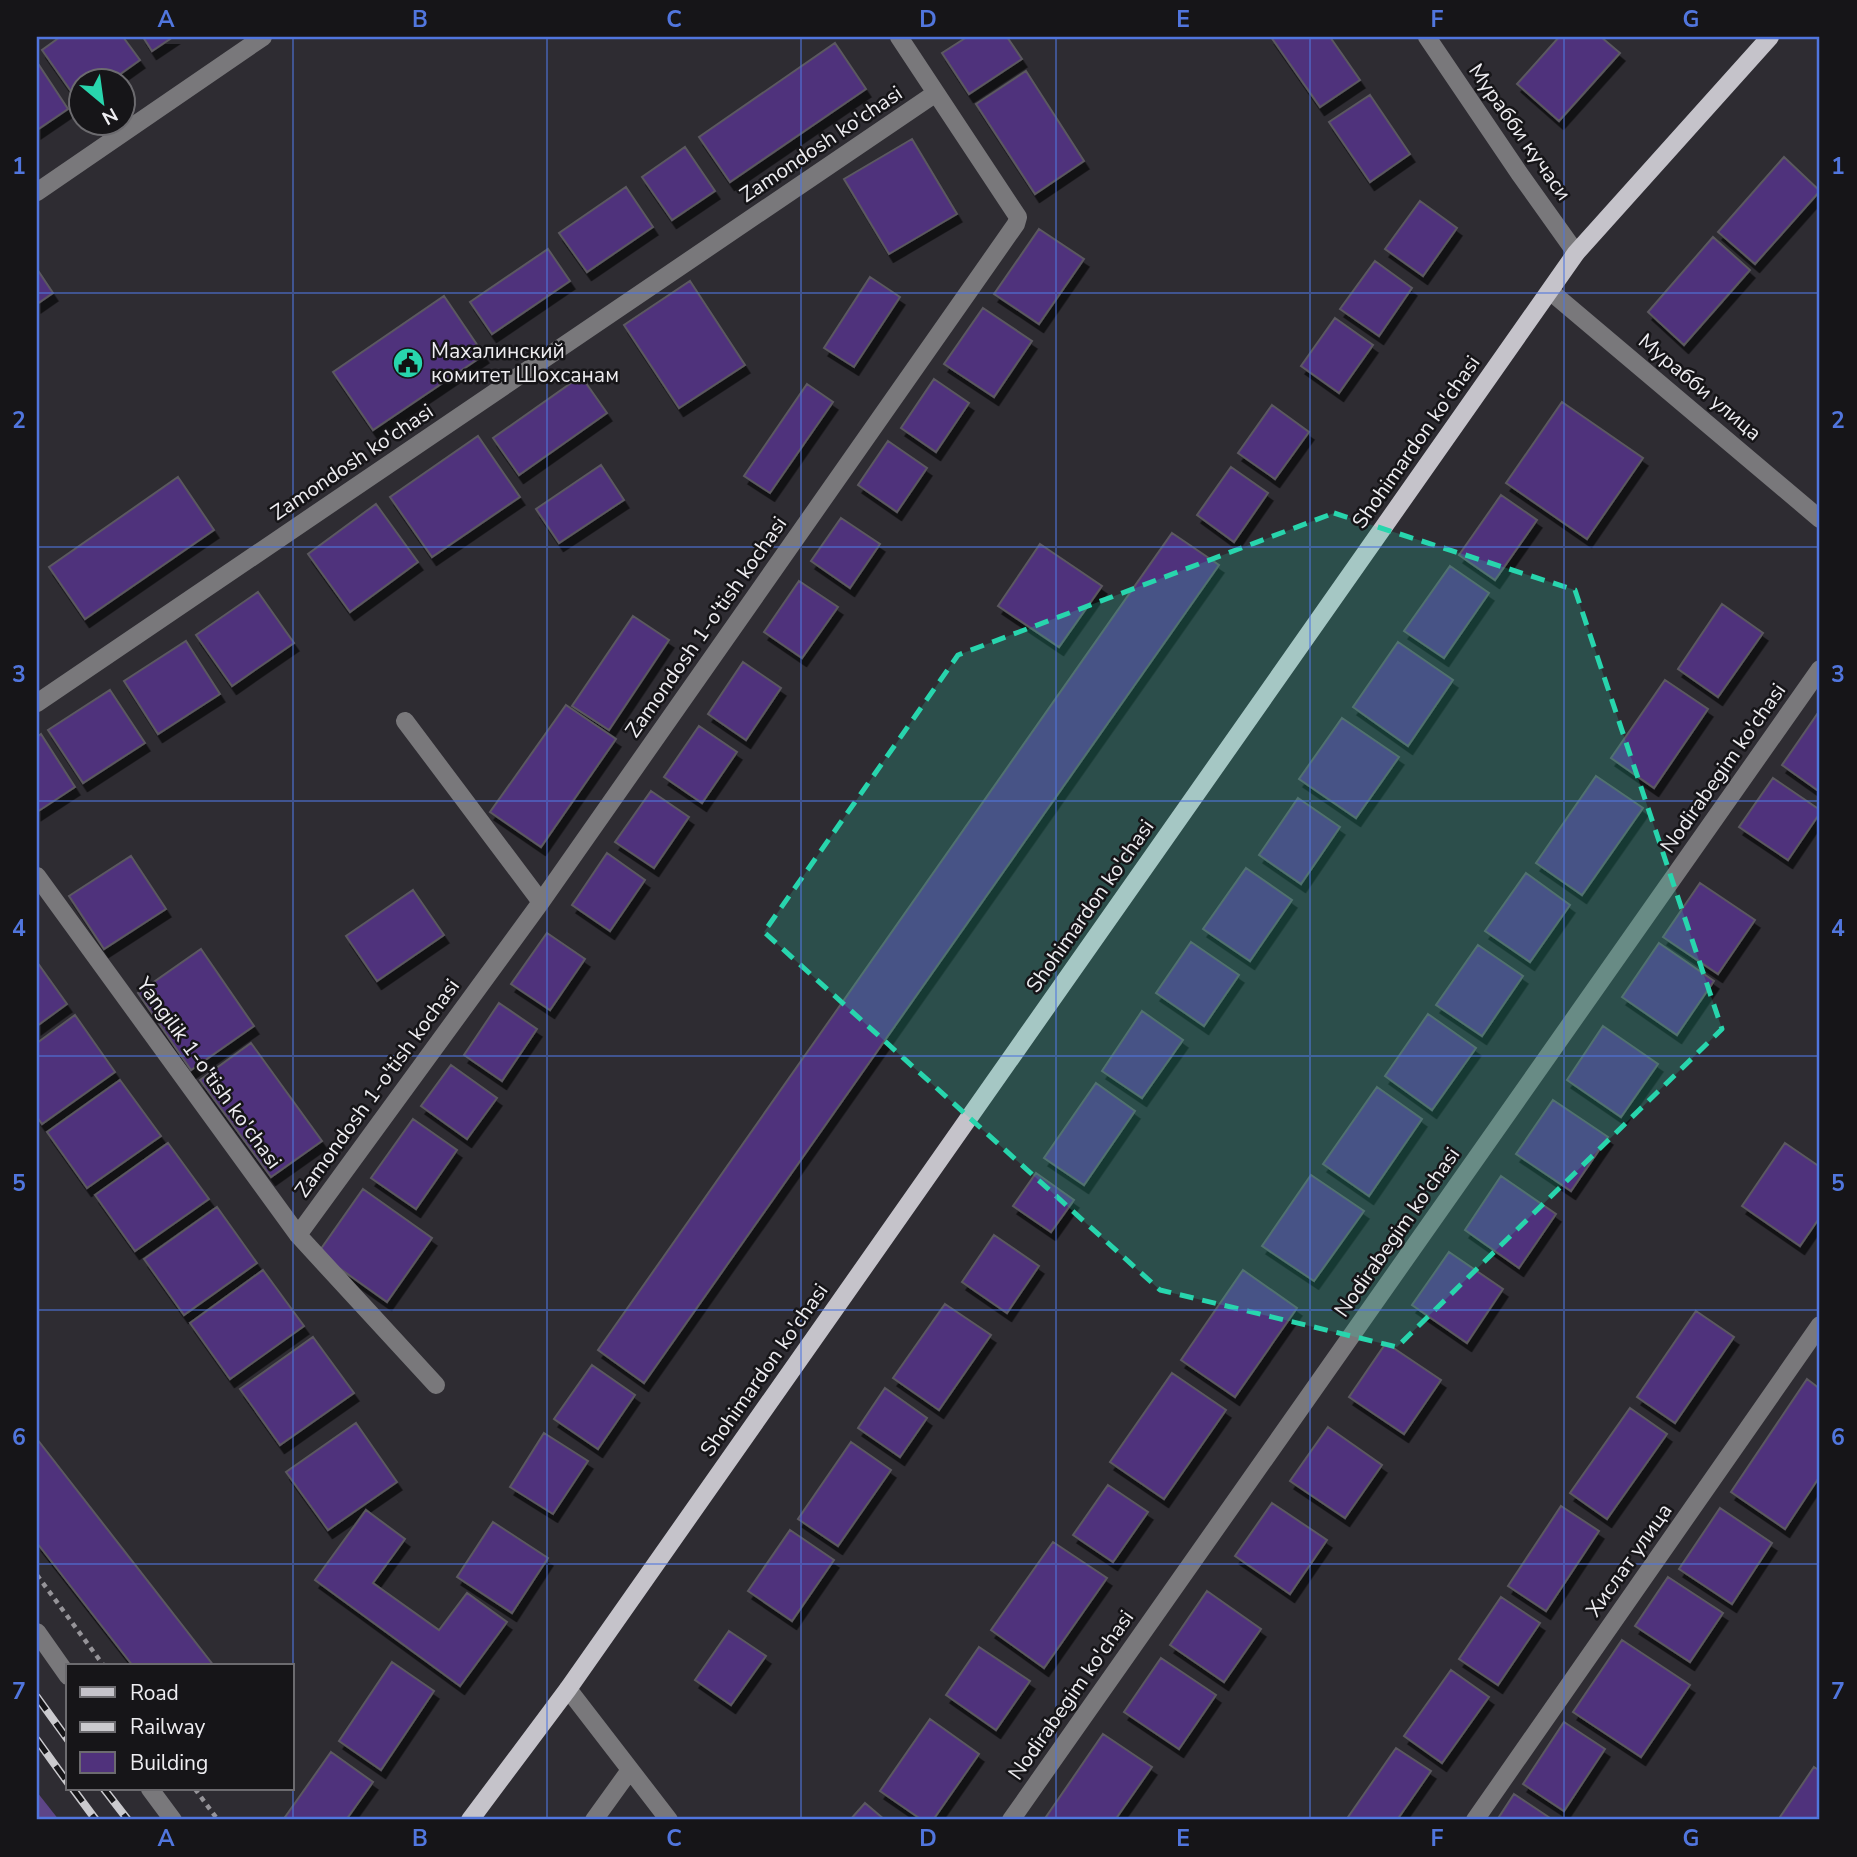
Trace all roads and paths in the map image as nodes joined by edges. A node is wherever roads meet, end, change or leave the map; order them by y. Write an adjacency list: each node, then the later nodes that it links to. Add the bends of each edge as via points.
1 (263, 37): 6 (street)
2 (899, 37): 5 (street, Zamondosh 1-o'tish kochasi)
3 (1427, 37): 7 (street, Мурабби кучаси)
4 (1770, 37): 7 (main road, Shohimardon ko'chasi)
5 (936, 93): 11 (street, Zamondosh ko'chasi); 14 (street, Zamondosh 1-o'tish kochasi, via 1018,217 1016,224)
6 (37, 192)
7 (1576, 253): 8 (main road, Shohimardon ko'chasi)
8 (1550, 291): 9 (street, Мурабби улица); 22 (main road, Shohimardon ko'chasi)
9 (1820, 519)
10 (1820, 669): 31 (street, Nodirabegim ko'chasi)
11 (37, 703)
12 (405, 721): 14 (street)
13 (37, 876): 15 (street, Yangilik 1-o'tish ko'chasi)
14 (541, 902): 15 (street, Zamondosh 1-o'tish kochasi)
15 (298, 1235): 17 (street, Yangilik 1-o'tish ko'chasi)
16 (1820, 1325): 32 (street, Хислат улица)
17 (436, 1385)
18 (37, 1575): 20 (path)
19 (37, 1633): 21 (street)
20 (103, 1664)
21 (66, 1673)
22 (568, 1689): 23 (street); 28 (main road, Shohimardon ko'chasi)
23 (631, 1770): 29 (street); 30 (street)
24 (151, 1790): 26 (street)
25 (196, 1790): 27 (path)
26 (173, 1820)
27 (218, 1820)
28 (470, 1820)
29 (594, 1820)
30 (670, 1820)
31 (1011, 1820)
32 (1475, 1820)

